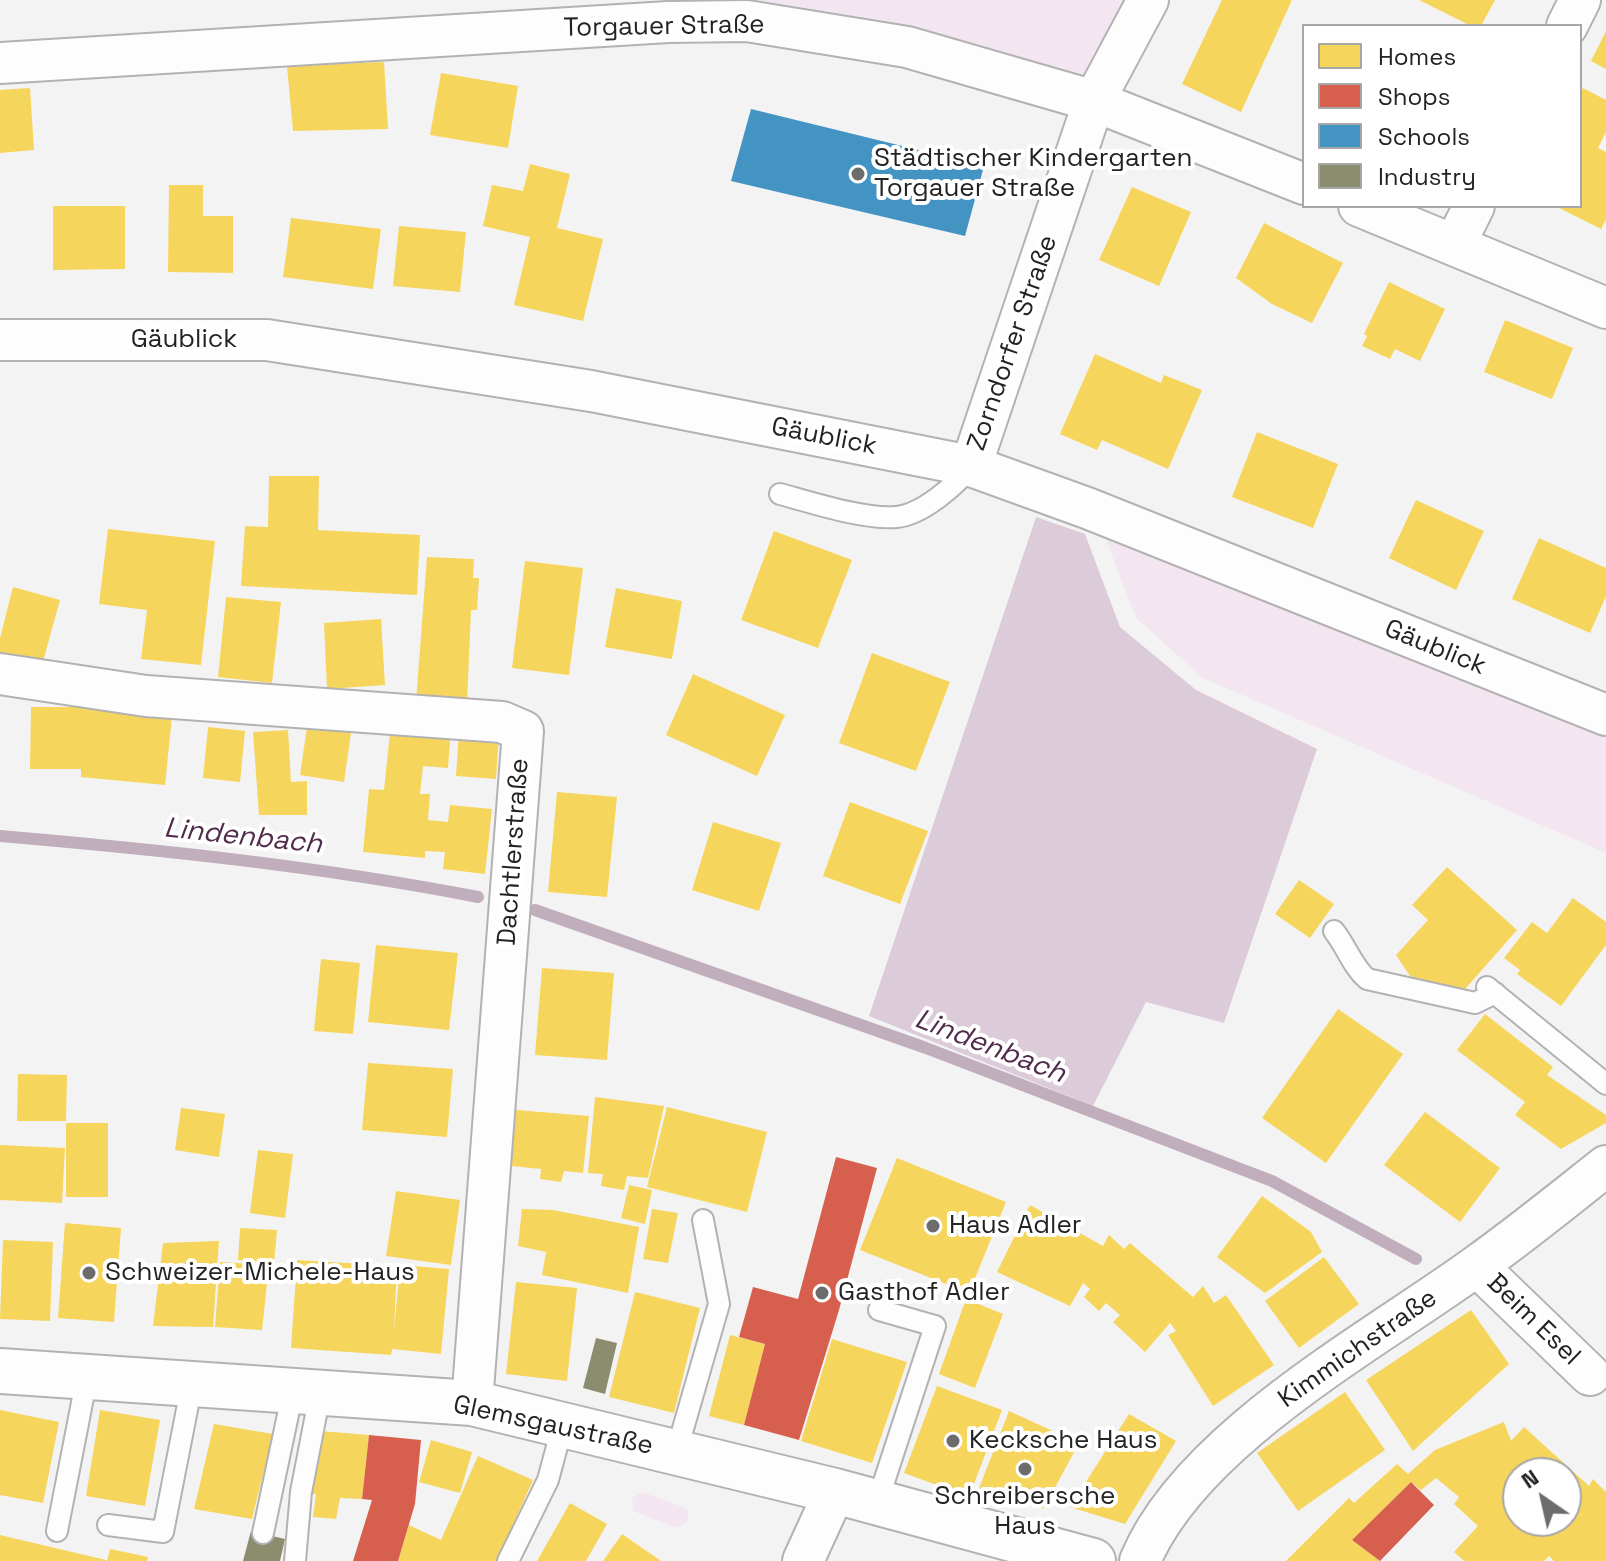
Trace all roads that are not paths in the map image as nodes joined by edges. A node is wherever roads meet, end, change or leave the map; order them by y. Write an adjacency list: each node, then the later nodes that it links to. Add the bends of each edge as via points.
1 (1148, 0): 5 (street, Zorndorfer Straße)
2 (1580, 0): 3 (street)
3 (1568, 24)
4 (0, 63): 5 (street, Torgauer Straße, via 747,21 907,47)
5 (1094, 101): 6 (street, Torgauer Straße); 12 (street, Zorndorfer Straße)
6 (1302, 183)
7 (1364, 208): 9 (street)
8 (1473, 208): 9 (street)
9 (1455, 244): 10 (street)
10 (1606, 308)
11 (0, 340): 12 (street, Gäublick, via 267,340 591,391)
12 (971, 466): 13 (lane, via 950,491 897,517); 15 (street, Gäublick)
13 (780, 494)
14 (0, 674): 27 (street, Dachtlerstraße, via 146,696 502,722 523,731)
15 (1606, 715)
16 (1334, 931): 17 (lane, via 1367,979 1475,1003 1491,990)
17 (1606, 1084)
18 (1606, 1166): 20 (street, Kimmichstraße)
19 (703, 1220): 29 (lane, via 719,1304)
20 (1477, 1266): 23 (street, Beim Esel); 39 (street, Kimmichstraße, via 1281,1401 1196,1477 1151,1535)
21 (879, 1310): 31 (lane, via 935,1326)
22 (0, 1371): 24 (main road, Glemsgaustraße)
23 (1590, 1375)
24 (87, 1377): 25 (main road, Glemsgaustraße); 33 (lane)
25 (192, 1384): 26 (main road, Glemsgaustraße); 32 (lane, via 163,1532)
26 (307, 1392): 27 (main road, Glemsgaustraße); 34 (lane); 35 (lane)
27 (472, 1403): 28 (main road, Glemsgaustraße)
28 (563, 1424): 29 (main road, Glemsgaustraße); 36 (lane, via 548,1480)
29 (676, 1453): 30 (main road, Glemsgaustraße)
30 (835, 1491): 31 (main road, Glemsgaustraße); 37 (street)
31 (877, 1503): 38 (main road, Glemsgaustraße)
32 (108, 1525)
33 (57, 1531)
34 (263, 1533)
35 (295, 1561)
36 (508, 1561)
37 (803, 1561)
38 (1093, 1561)
39 (1140, 1561)

